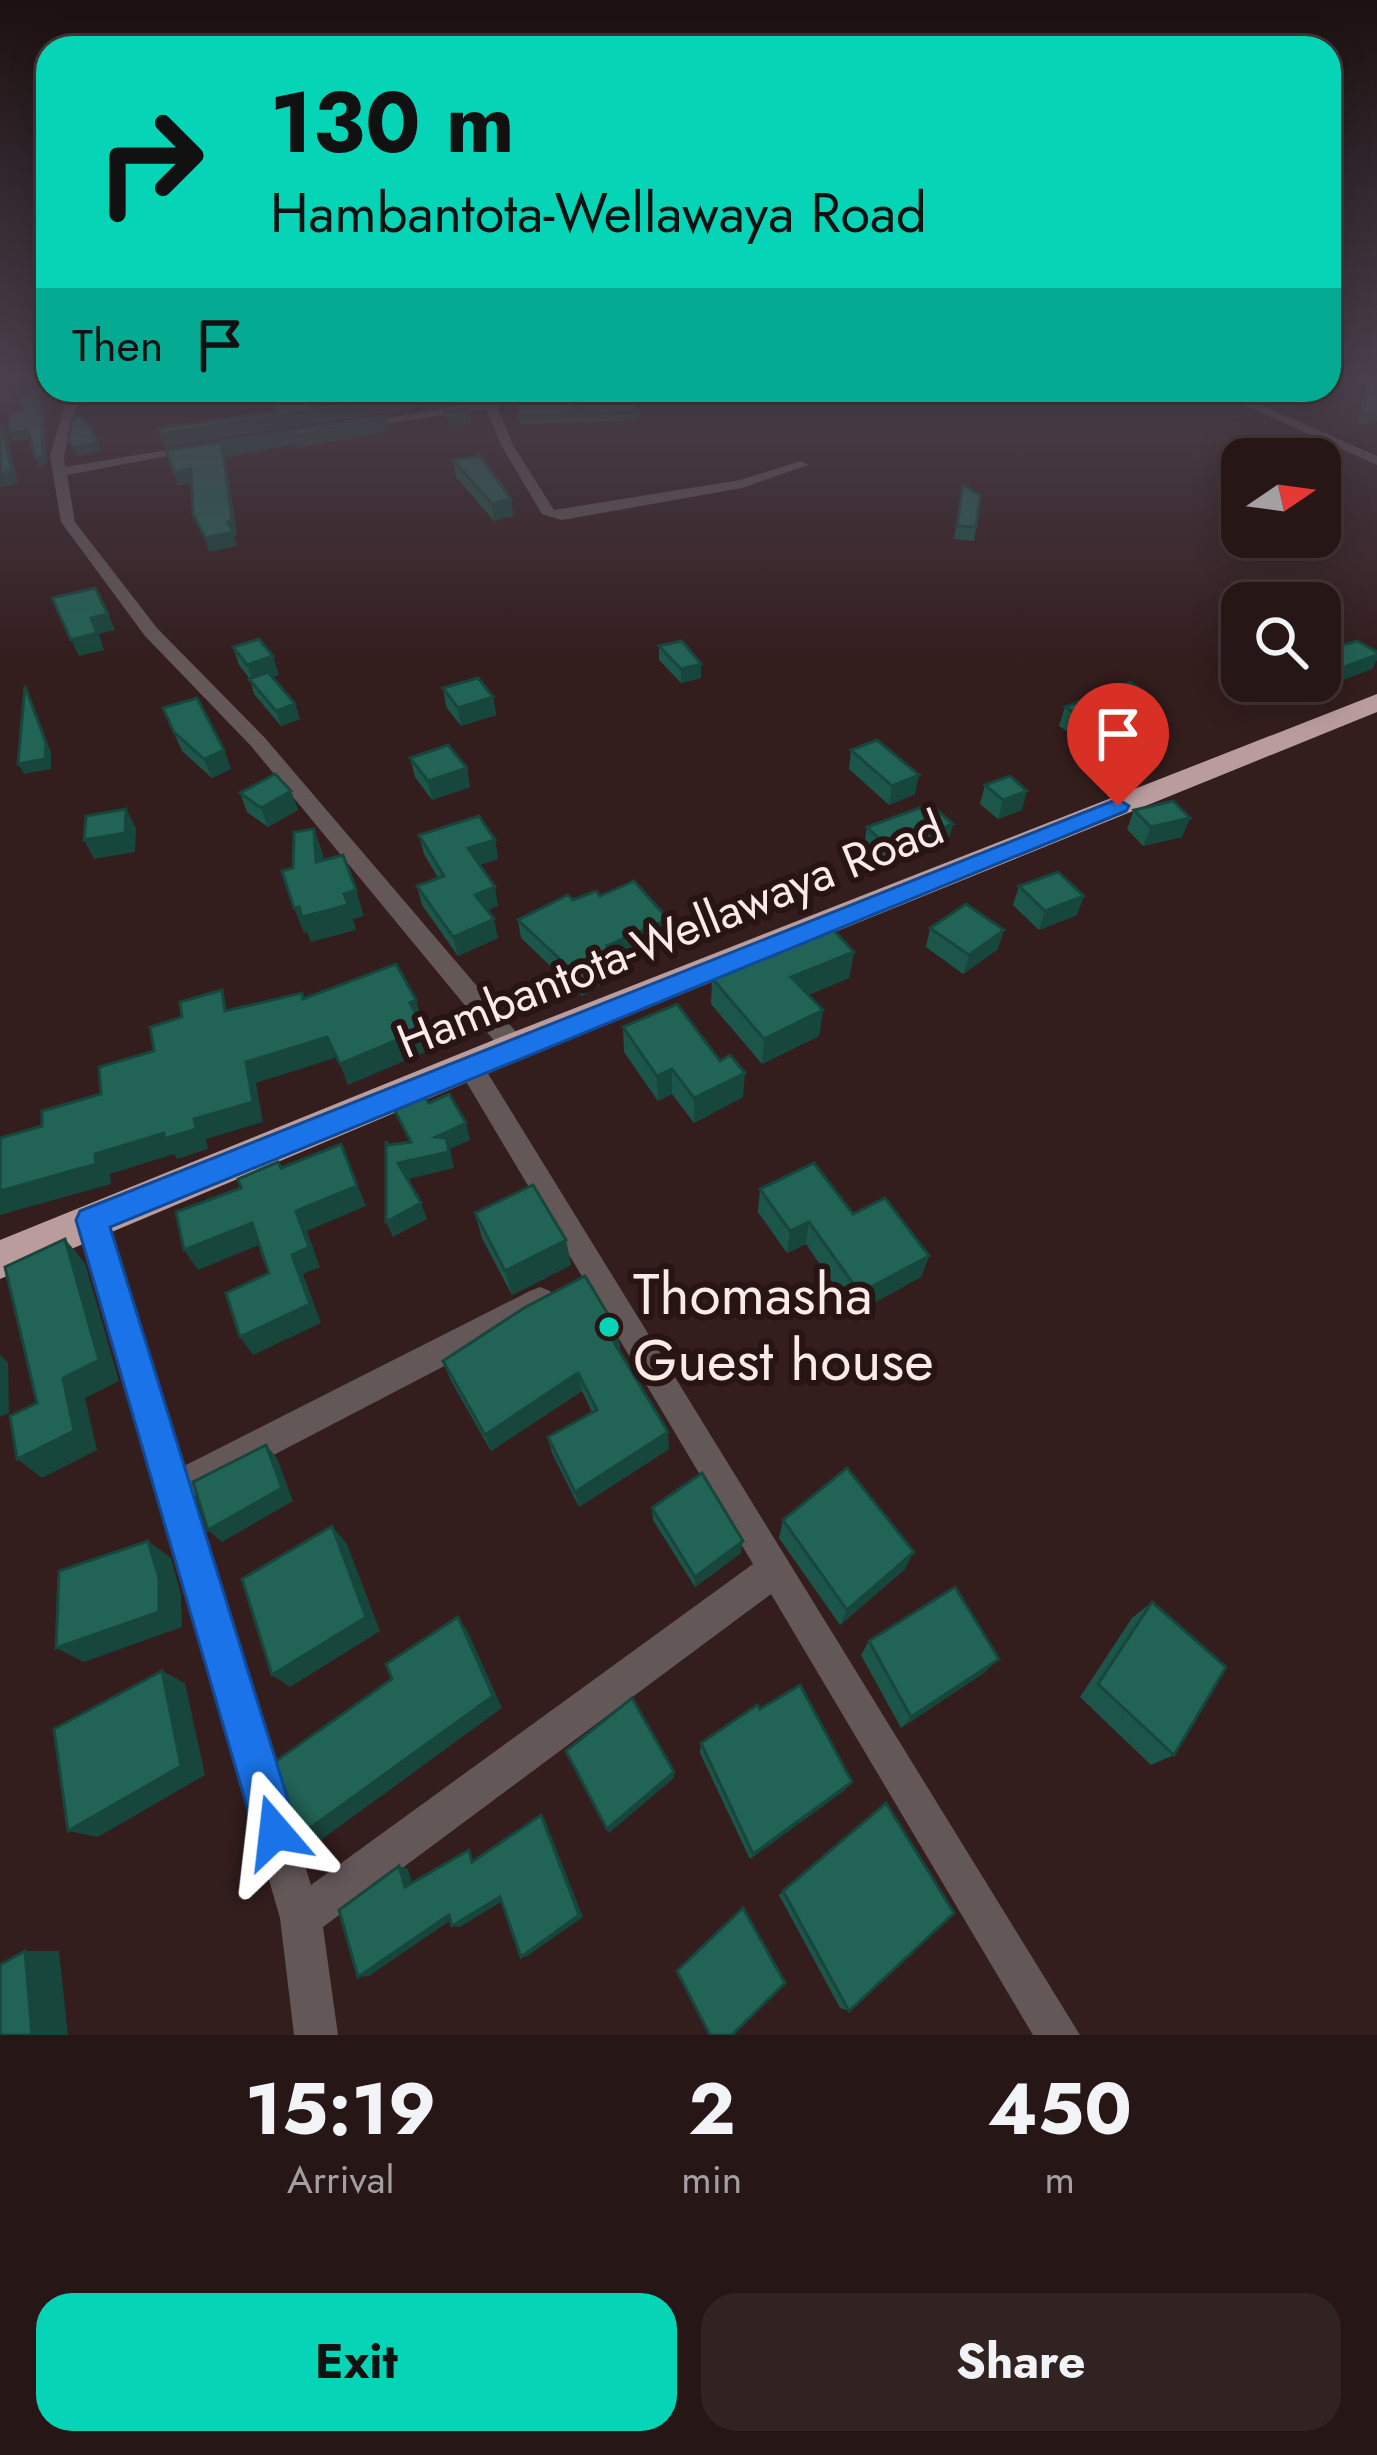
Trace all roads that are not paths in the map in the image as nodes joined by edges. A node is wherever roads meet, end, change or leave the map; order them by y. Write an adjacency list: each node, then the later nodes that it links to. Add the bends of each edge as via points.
1 (59, 476): 5 (street, via 68,522 151,632 258,742)
2 (526, 476): 3 (street, via 549,514 562,517)
3 (759, 476)
4 (1377, 702): 5 (highway, Hambantota-Wellawaya Road)
5 (514, 1047): 6 (highway, Hambantota-Wellawaya Road)
6 (470, 1066): 7 (highway, Hambantota-Wellawaya Road); 9 (street)
7 (92, 1220): 8 (highway, Hambantota-Wellawaya Road); 10 (street)
8 (0, 1260)
9 (595, 1273): 10 (street); 11 (street)
10 (172, 1490): 12 (street)
11 (775, 1569): 12 (street); 14 (street)
12 (301, 1918): 13 (street)
13 (316, 2035)
14 (1058, 2035)

